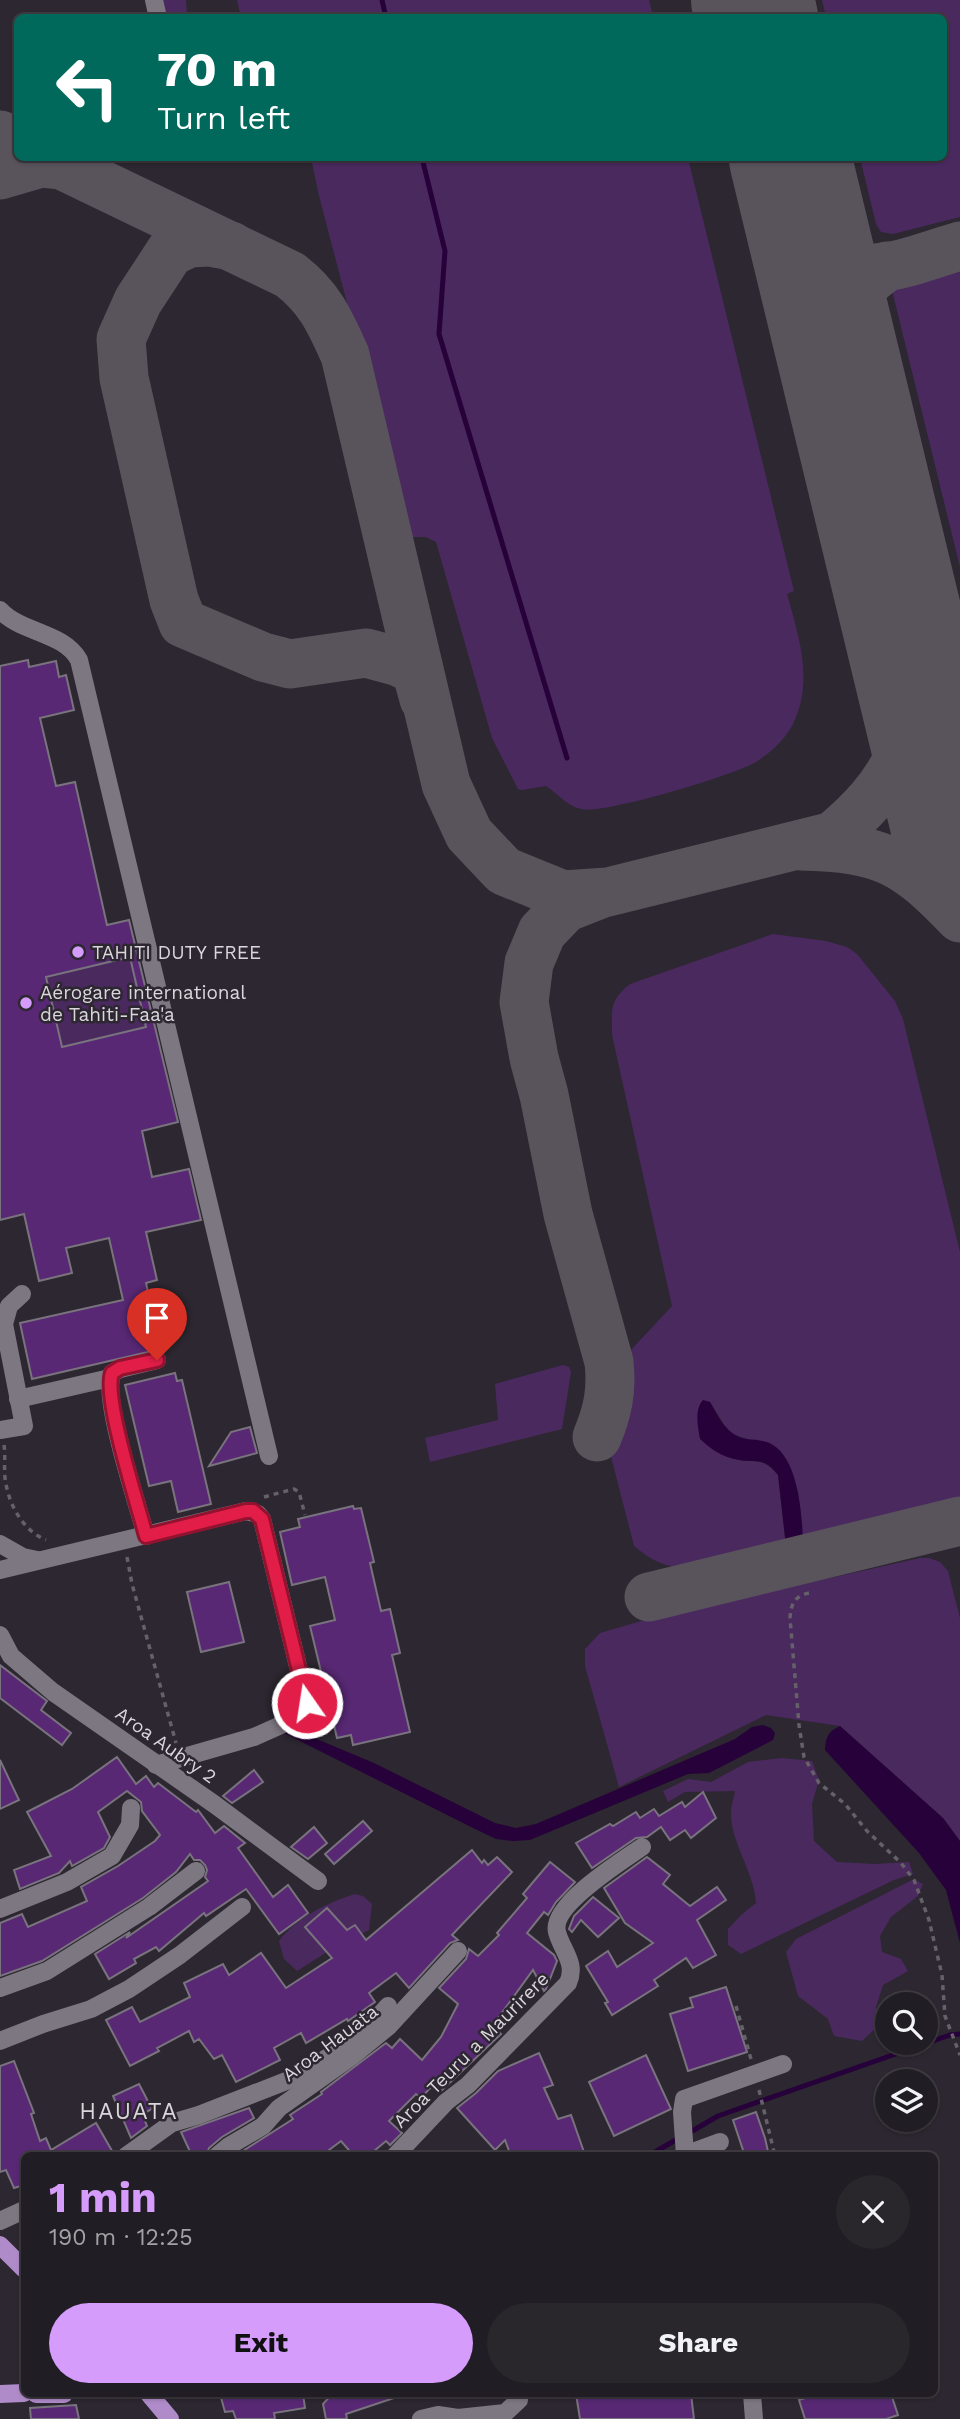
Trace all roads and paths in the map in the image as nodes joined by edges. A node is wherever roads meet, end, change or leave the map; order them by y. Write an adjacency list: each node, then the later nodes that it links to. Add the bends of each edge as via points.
1 (0, 610): 8 (street, via 13,621 64,644 79,660)
2 (22, 1294): 3 (street, via 9,1306)
3 (2, 1324): 6 (street)
4 (157, 1360): 5 (street, via 120,1368)
5 (110, 1378): 6 (street); 11 (street, via 112,1403)
6 (18, 1399): 7 (street, via 24,1426)
7 (0, 1430)
8 (269, 1456)
9 (6, 1457): 10 (path)
10 (0, 1458)
11 (146, 1536): 12 (street); 18 (street, via 246,1511 258,1514 307,1703 301,1716 277,1728)
12 (124, 1541): 14 (street); 18 (path)
13 (0, 1545): 14 (street)
14 (40, 1561): 15 (street)
15 (0, 1570)
16 (809, 1593): 31 (path, via 799,1595 791,1605 790,1618 804,1757 820,1783 914,1880 942,1975 945,2016)
17 (0, 1635): 19 (street, Aroa Aubry 2, via 11,1657)
18 (180, 1758): 19 (street)
19 (156, 1765): 23 (street, Aroa Aubry 2)
20 (131, 1808): 25 (street, via 130,1825 111,1856 67,1882)
21 (642, 1847): 38 (street, Aroa Teuru a Maurirere, via 594,1880 560,1915 557,1933 572,1966 568,1983)
22 (196, 1871): 27 (street, via 149,1907 47,1971)
23 (318, 1881)
24 (242, 1907): 30 (street, via 129,1989 91,2009)
25 (0, 1909)
26 (458, 1951): 37 (street, Aroa Hauata, via 389,2026)
27 (0, 1988)
28 (388, 2006): 36 (street, via 362,2035 299,2076 172,2123)
29 (736, 2006): 33 (path)
30 (0, 2042)
31 (960, 2055)
32 (783, 2064): 33 (street)
33 (756, 2079): 35 (street, via 684,2099); 39 (path)
34 (720, 2143): 35 (street)
35 (684, 2150)
36 (132, 2152)
37 (222, 2152)
38 (399, 2152)
39 (774, 2152)
40 (21, 2211): 41 (street)
41 (0, 2221)
42 (0, 2245): 43 (main road)
43 (21, 2262)
44 (21, 2393): 45 (main road)
45 (0, 2394)
46 (152, 2397): 50 (main road)
47 (519, 2397): 49 (street, via 505,2413)
48 (752, 2397): 51 (street)
49 (432, 2418)
50 (170, 2419)
51 (754, 2419)

